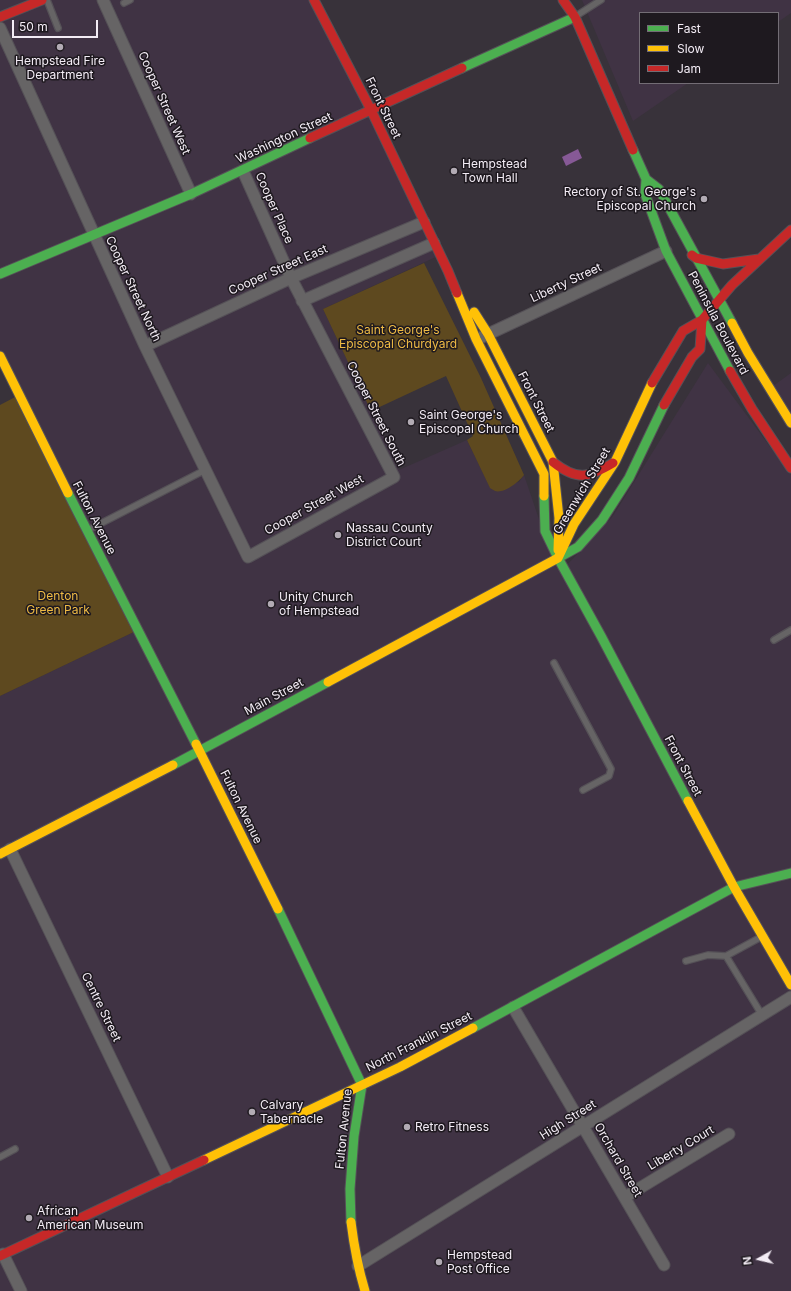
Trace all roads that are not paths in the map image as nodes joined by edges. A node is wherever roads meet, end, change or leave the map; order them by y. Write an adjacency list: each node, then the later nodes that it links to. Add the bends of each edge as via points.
1 (42, 0): 10 (main road)
2 (47, 0): 13 (lane)
3 (103, 0): 17 (street, Cooper Street West)
4 (130, 0): 9 (lane)
5 (314, 0): 14 (main road, Front Street)
6 (563, 0): 11 (main road, Peninsula Boulevard)
7 (572, 0): 11 (main road, Peninsula Boulevard)
8 (601, 0): 11 (lane)
9 (124, 3)
10 (0, 17)
11 (575, 17): 14 (main road, Washington Street); 16 (main road, Peninsula Boulevard)
12 (0, 28): 20 (street, Cooper Street North)
13 (58, 28)
14 (371, 110): 15 (main road, Washington Street); 18 (main road, Front Street)
15 (243, 171): 17 (main road, Washington Street); 28 (street, Cooper Place)
16 (646, 179): 22 (main road, Peninsula Boulevard, via 645,194); 24 (main road, Peninsula Boulevard, via 658,189)
17 (192, 194): 20 (main road, Washington Street)
18 (424, 222): 21 (main road, Front Street); 28 (street, Cooper Street East)
19 (791, 230): 25 (main road, Greenwich Street)
20 (94, 234): 27 (main road, Washington Street); 34 (street, Cooper Street North)
21 (434, 243): 26 (main road, Front Street); 30 (street)
22 (670, 250): 31 (main road, Peninsula Boulevard); 32 (street, Liberty Street)
23 (686, 252): 24 (main road)
24 (696, 258): 25 (main road, via 723,264); 29 (main road, Peninsula Boulevard)
25 (759, 259): 29 (main road, Greenwich Street)
26 (448, 271): 32 (main road, Front Street); 33 (main road, Front Street)
27 (0, 274)
28 (291, 278): 30 (street, Cooper Street South); 34 (street, Cooper Street East)
29 (719, 300): 31 (main road, Greenwich Street); 36 (main road, Peninsula Boulevard)
30 (302, 301): 41 (street, Cooper Street South)
31 (702, 320): 38 (main road, Greenwich Street, via 683,331 649,387); 39 (main road, Peninsula Boulevard, via 752,409); 44 (main road, Greenwich Street, via 700,349 692,357 663,406 629,478 602,520 578,548)
32 (488, 334): 33 (street, Liberty Street); 37 (main road, Front Street)
33 (476, 339): 44 (main road, Front Street, via 544,474 545,531)
34 (145, 346): 40 (street, Cooper Street North)
35 (0, 356): 42 (main road, Fulton Avenue)
36 (791, 423)
37 (552, 462): 38 (main road, via 570,474 580,476 596,474); 44 (main road, Front Street, via 559,518)
38 (614, 462): 44 (main road, Greenwich Street, via 574,524)
39 (791, 468)
40 (205, 470): 42 (lane); 43 (street, Cooper Street North)
41 (394, 477): 43 (street, Cooper Street West)
42 (87, 531): 48 (main road, Fulton Avenue)
43 (248, 558)
44 (558, 558): 48 (main road, Main Street); 52 (main road, Front Street)
45 (791, 630): 46 (lane)
46 (774, 640)
47 (554, 663): 49 (lane, via 611,769 609,776)
48 (200, 751): 50 (main road, Main Street); 60 (main road, Fulton Avenue)
49 (584, 790)
50 (3, 852): 65 (street, Centre Street)
51 (791, 873): 52 (main road, North Franklin Street)
52 (734, 887): 53 (main road, Front Street); 58 (main road, North Franklin Street)
53 (763, 936): 54 (lane); 56 (main road, Front Street)
54 (726, 956): 55 (lane, via 708,955); 59 (lane)
55 (686, 961)
56 (791, 985)
57 (791, 997): 59 (street, High Street)
58 (513, 1007): 60 (main road, North Franklin Street); 61 (street, Orchard Street)
59 (762, 1015): 61 (street, High Street)
60 (362, 1085): 65 (main road, North Franklin Street); 69 (main road, Fulton Avenue, via 350,1192 351,1227)
61 (583, 1126): 66 (street, Orchard Street); 69 (street, High Street)
62 (729, 1134): 66 (street, Liberty Court)
63 (15, 1149): 64 (lane)
64 (0, 1156)
65 (168, 1177): 67 (main road, North Franklin Street)
66 (625, 1197): 68 (street, Orchard Street)
67 (1, 1253): 70 (street)
68 (664, 1265)
69 (358, 1266): 71 (main road, Fulton Avenue)
70 (21, 1291)
71 (366, 1291)

